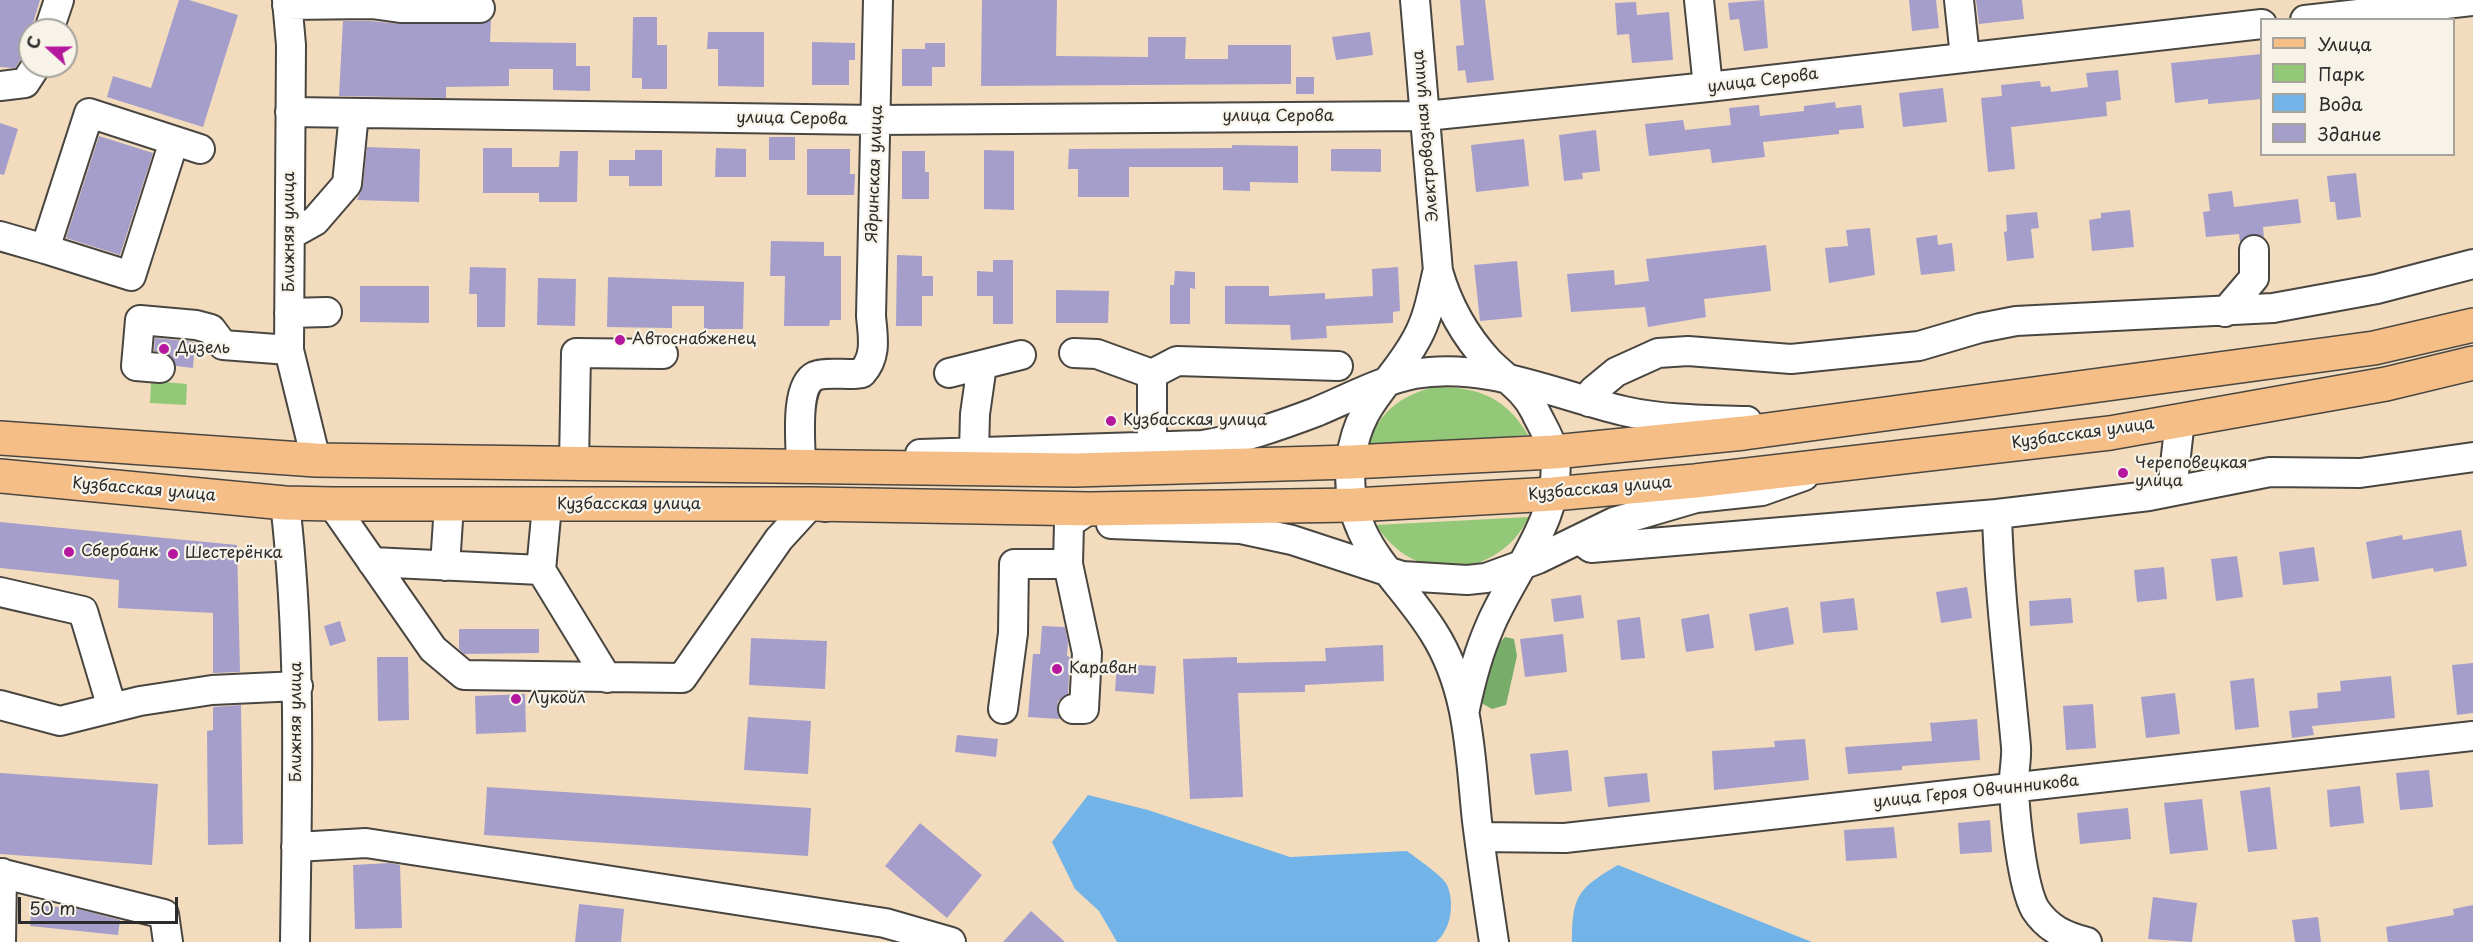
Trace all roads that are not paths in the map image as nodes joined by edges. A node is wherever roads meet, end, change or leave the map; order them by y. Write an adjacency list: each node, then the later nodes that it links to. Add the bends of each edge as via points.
1 (59, 0): 9 (street)
2 (878, 0): 19 (street, Ядринская улица)
3 (1415, 0): 18 (street, Электровозная улица)
4 (1699, 0): 15 (street)
5 (1959, 0): 12 (street)
6 (2473, 1): 10 (street)
7 (287, 3): 8 (street); 16 (street, Ближняя улица)
8 (480, 8)
9 (53, 18)
10 (2323, 18)
11 (2260, 24): 12 (street, улица Серова)
12 (1965, 57): 15 (street, улица Серова)
13 (28, 78): 14 (street, via 25,83)
14 (0, 86)
15 (1708, 87): 18 (street, улица Серова)
16 (290, 112): 17 (street, улица Серова); 20 (street, Ближняя улица)
17 (354, 113): 19 (street, улица Серова); 20 (street, via 347,184 315,221)
18 (1426, 116): 19 (street, улица Серова); 25 (street, Электровозная улица)
19 (877, 120): 54 (street, Ядринская улица, via 871,316 874,349 871,363 862,373 816,376 807,383 801,398)
20 (290, 235): 28 (street, Ближняя улица)
21 (0, 236): 22 (street)
22 (45, 249): 22 (street, via 130,276 187,145 88,113)
23 (2254, 250): 27 (street, via 2254,278)
24 (2473, 264): 27 (street, via 2377,289 2273,308)
25 (1437, 271): 40 (street, via 1446,299 1462,328); 41 (street, via 1429,312)
26 (327, 312): 28 (street)
27 (2225, 312): 42 (street, via 2016,321 1919,346 1791,359 1688,351 1658,353 1616,372 1593,391)
28 (289, 313): 30 (street, Ближняя улица)
29 (2473, 325): 44 (main road, via 2374,348)
30 (289, 350): 37 (street, via 223,345 211,329 140,320 136,366); 50 (street, Ближняя улица)
31 (1074, 353): 39 (street, via 1097,354)
32 (663, 354): 52 (street, via 576,353)
33 (1021, 355): 35 (street)
34 (2473, 363): 43 (main road, Кузбасская улица, via 2386,384)
35 (982, 365): 38 (street); 47 (street)
36 (1338, 366): 39 (street, via 1177,361)
37 (160, 368)
38 (949, 373)
39 (1152, 374): 46 (street)
40 (1510, 380): 41 (street, via 1487,374 1444,372 1413,375); 42 (street); 48 (street, via 1532,405)
41 (1386, 385): 46 (street, via 1237,440); 51 (street, via 1366,406 1355,433)
42 (1590, 402): 44 (street, via 1627,411 1702,420)
43 (2180, 420): 53 (main road, Кузбасская улица, via 2110,433); 56 (street)
44 (1836, 422): 48 (main road)
45 (0, 438): 50 (main road)
46 (1152, 447): 47 (street)
47 (974, 451): 54 (street)
48 (1554, 452): 51 (main road); 57 (street)
49 (2473, 457): 56 (street, via 2360,473 2270,472)
50 (316, 460): 52 (main road)
51 (1351, 462): 54 (main road, via 1075,470); 62 (street)
52 (574, 464): 54 (main road)
53 (1837, 464): 57 (main road, Кузбасская улица); 66 (street, via 1762,491 1696,498 1614,522)
54 (809, 466)
55 (0, 476): 58 (main road, Кузбасская улица)
56 (2172, 491): 64 (street)
57 (1553, 494): 62 (main road, Кузбасская улица); 70 (street, via 1541,528)
58 (285, 503): 59 (main road, Кузбасская улица); 75 (street, Ближняя улица)
59 (332, 504): 61 (main road, Кузбасская улица); 67 (street)
60 (811, 504): 63 (main road, Кузбасская улица); 65 (main road, Кузбасская улица); 74 (street, via 779,539 682,678)
61 (449, 505): 63 (main road, Кузбасская улица); 69 (street)
62 (1354, 505): 65 (main road, Кузбасская улица); 72 (street, via 1364,538)
63 (547, 506): 71 (street)
64 (1997, 514): 66 (street, via 1591,548); 82 (street, via 2016,750)
65 (1080, 516): 68 (street); 72 (street, via 1241,529 1292,540)
66 (1580, 540): 70 (street)
67 (372, 562): 69 (street); 74 (street, via 433,649 464,675)
68 (1068, 564): 78 (street, via 1014,564 1013,633); 79 (street, via 1087,653 1084,709)
69 (446, 566): 71 (street)
70 (1520, 567): 72 (street, via 1467,580 1419,579); 80 (street, via 1490,624 1472,672)
71 (541, 570): 74 (street)
72 (1388, 572): 80 (street, via 1434,632 1449,660)
73 (0, 592): 77 (street, via 83,611)
74 (607, 678)
75 (298, 686): 77 (street, via 212,690); 84 (street, Ближняя улица)
76 (0, 705): 77 (street, via 60,721)
77 (112, 708)
78 (1004, 709)
79 (1073, 709)
80 (1466, 709): 83 (street)
81 (2473, 736): 82 (street, улица Героя Овчинникова)
82 (2014, 787): 83 (street, улица Героя Овчинникова, via 1565,838); 91 (street, via 2026,885 2034,907 2047,924 2063,935)
83 (1479, 837): 90 (street)
84 (296, 847): 88 (street, Ближняя улица); 89 (street, via 366,843 435,853 885,923)
85 (1, 873): 86 (street); 87 (street, via 164,914)
86 (1, 942)
87 (168, 942)
88 (295, 942)
89 (951, 942)
90 (1494, 942)
91 (2087, 942)

